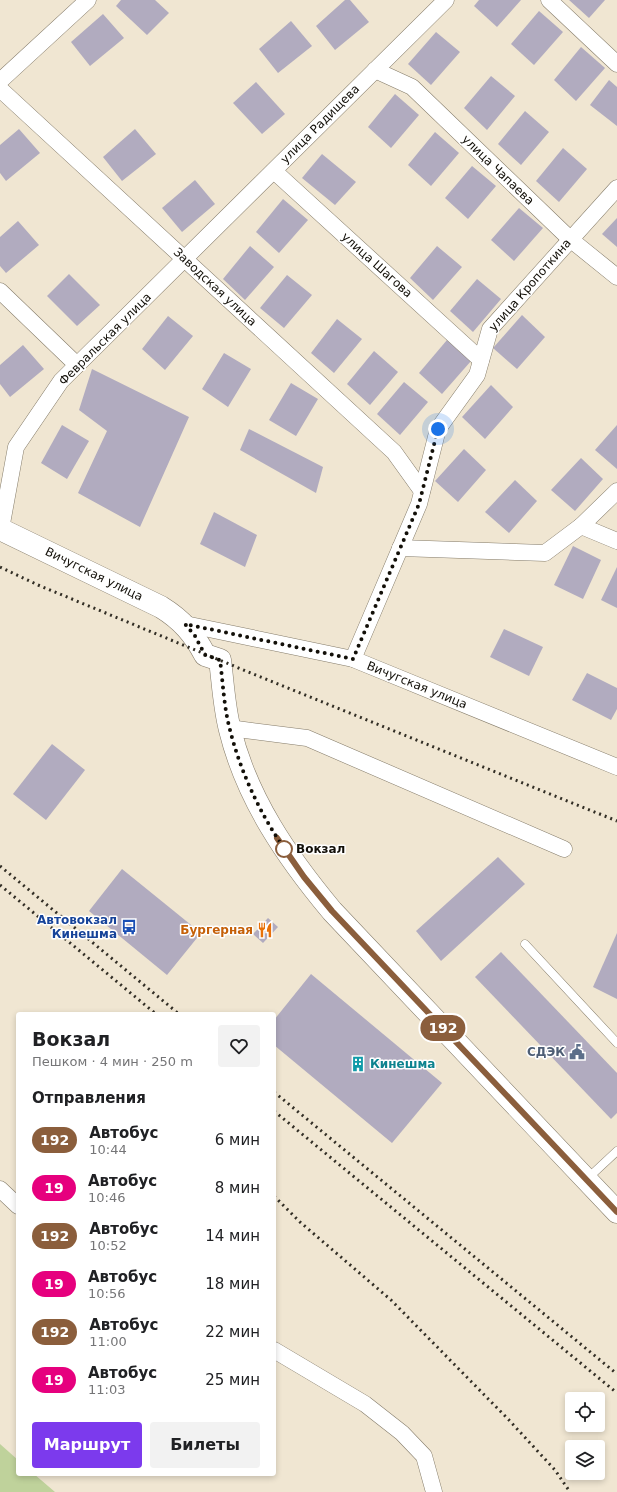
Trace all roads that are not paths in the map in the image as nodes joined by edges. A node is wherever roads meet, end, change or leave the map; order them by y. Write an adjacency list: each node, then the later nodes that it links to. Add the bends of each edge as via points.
1 (88, 0): 6 (street)
2 (446, 0): 5 (street, улица Радищева)
3 (548, 0): 4 (street)
4 (617, 64)
5 (375, 70): 8 (street, улица Радищева); 10 (street, улица Чапаева, via 412,88)
6 (0, 81)
7 (0, 89): 11 (street, Заводская улица)
8 (274, 171): 11 (street, улица Радищева); 14 (street, улица Шагова)
9 (617, 188): 10 (street, улица Кропоткина)
10 (570, 239): 12 (street, улица Чапаева); 14 (street, улица Кропоткина, via 490,329)
11 (190, 253): 15 (street, Февральская улица); 17 (street, Заводская улица, via 394,452)
12 (617, 277)
13 (0, 291): 15 (street)
14 (481, 360): 17 (street, улица Кропоткина, via 476,375 438,429)
15 (78, 365): 19 (street, Февральская улица, via 61,381 16,447)
16 (617, 490): 18 (street)
17 (422, 491): 21 (street, улица Кропоткина)
18 (581, 526): 20 (street); 21 (street, via 545,553)
19 (0, 529): 22 (main road, Вичугская улица, via 162,607)
20 (617, 541)
21 (400, 548): 23 (street, улица Кропоткина)
22 (185, 624): 23 (street, Вичугская улица); 24 (main road, Вичугская улица, via 205,655 220,660)
23 (353, 659): 25 (street, Вичугская улица)
24 (229, 728): 26 (street, via 307,738); 30 (main road, Вичугская улица, via 245,777 262,813 304,877 332,911)
25 (617, 766)
26 (564, 849)
27 (525, 944): 28 (lane)
28 (617, 1043)
29 (617, 1151): 30 (lane)
30 (586, 1180): 33 (main road, Вичугская улица)
31 (0, 1189): 32 (street)
32 (16, 1204)
33 (617, 1212)
34 (276, 1351): 35 (street, via 365,1404 402,1434 424,1456)
35 (434, 1492)

